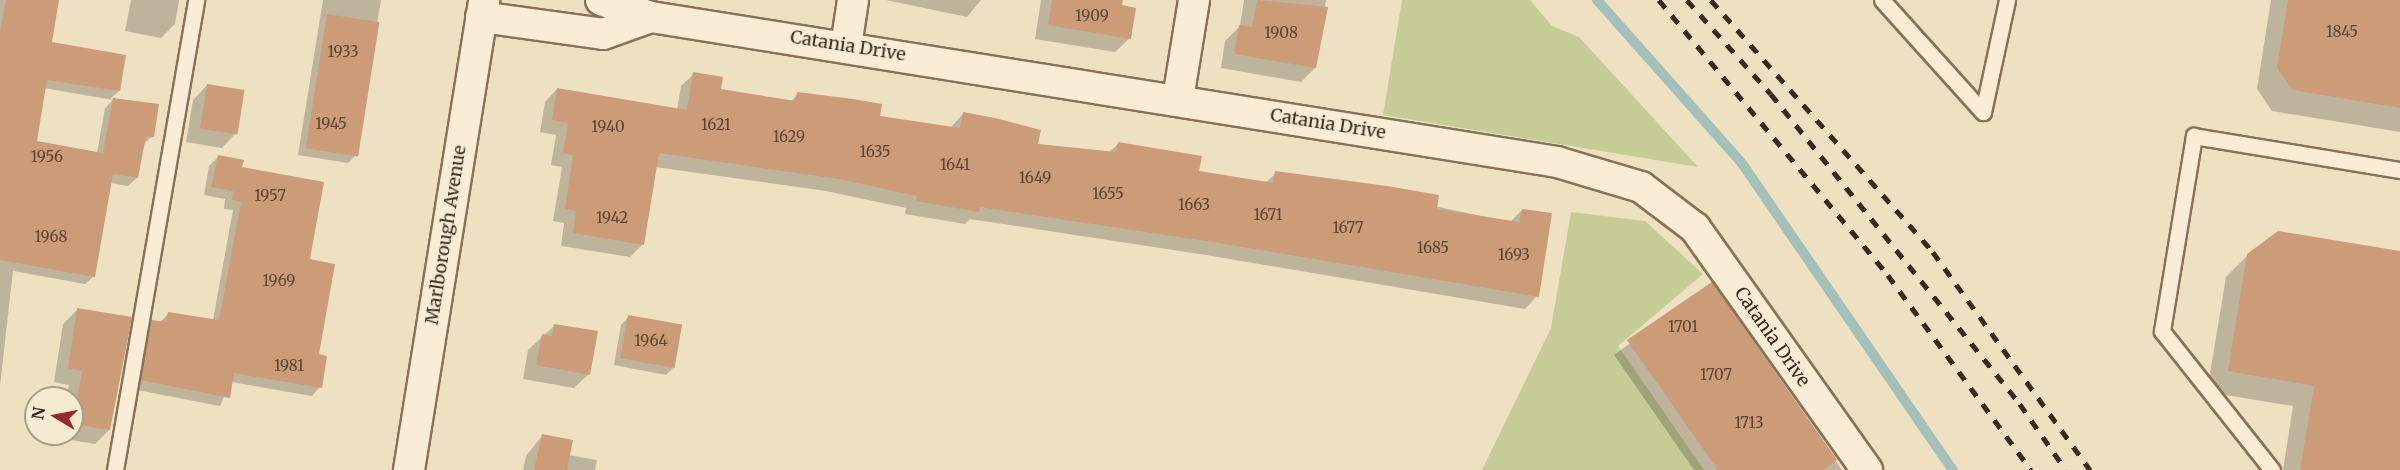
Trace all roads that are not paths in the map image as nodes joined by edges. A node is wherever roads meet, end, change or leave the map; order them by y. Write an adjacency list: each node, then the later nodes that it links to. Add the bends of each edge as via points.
1 (196, 0): 12 (lane)
2 (601, 0): 8 (street, Catania Drive)
3 (854, 0): 9 (street)
4 (1194, 0): 10 (street)
5 (1882, 0): 6 (lane, via 1983,112)
6 (2007, 0)
7 (482, 9): 8 (street, Catania Drive, via 603,34); 13 (street, Marlborough Avenue)
8 (651, 17): 9 (street, Catania Drive)
9 (846, 46): 10 (street, Catania Drive)
10 (1178, 99): 14 (street, Catania Drive, via 1557,162 1641,187 1695,228)
11 (2400, 170): 15 (lane, via 2194,136 2162,330)
12 (115, 470)
13 (409, 470)
14 (1867, 470)
15 (2272, 470)

